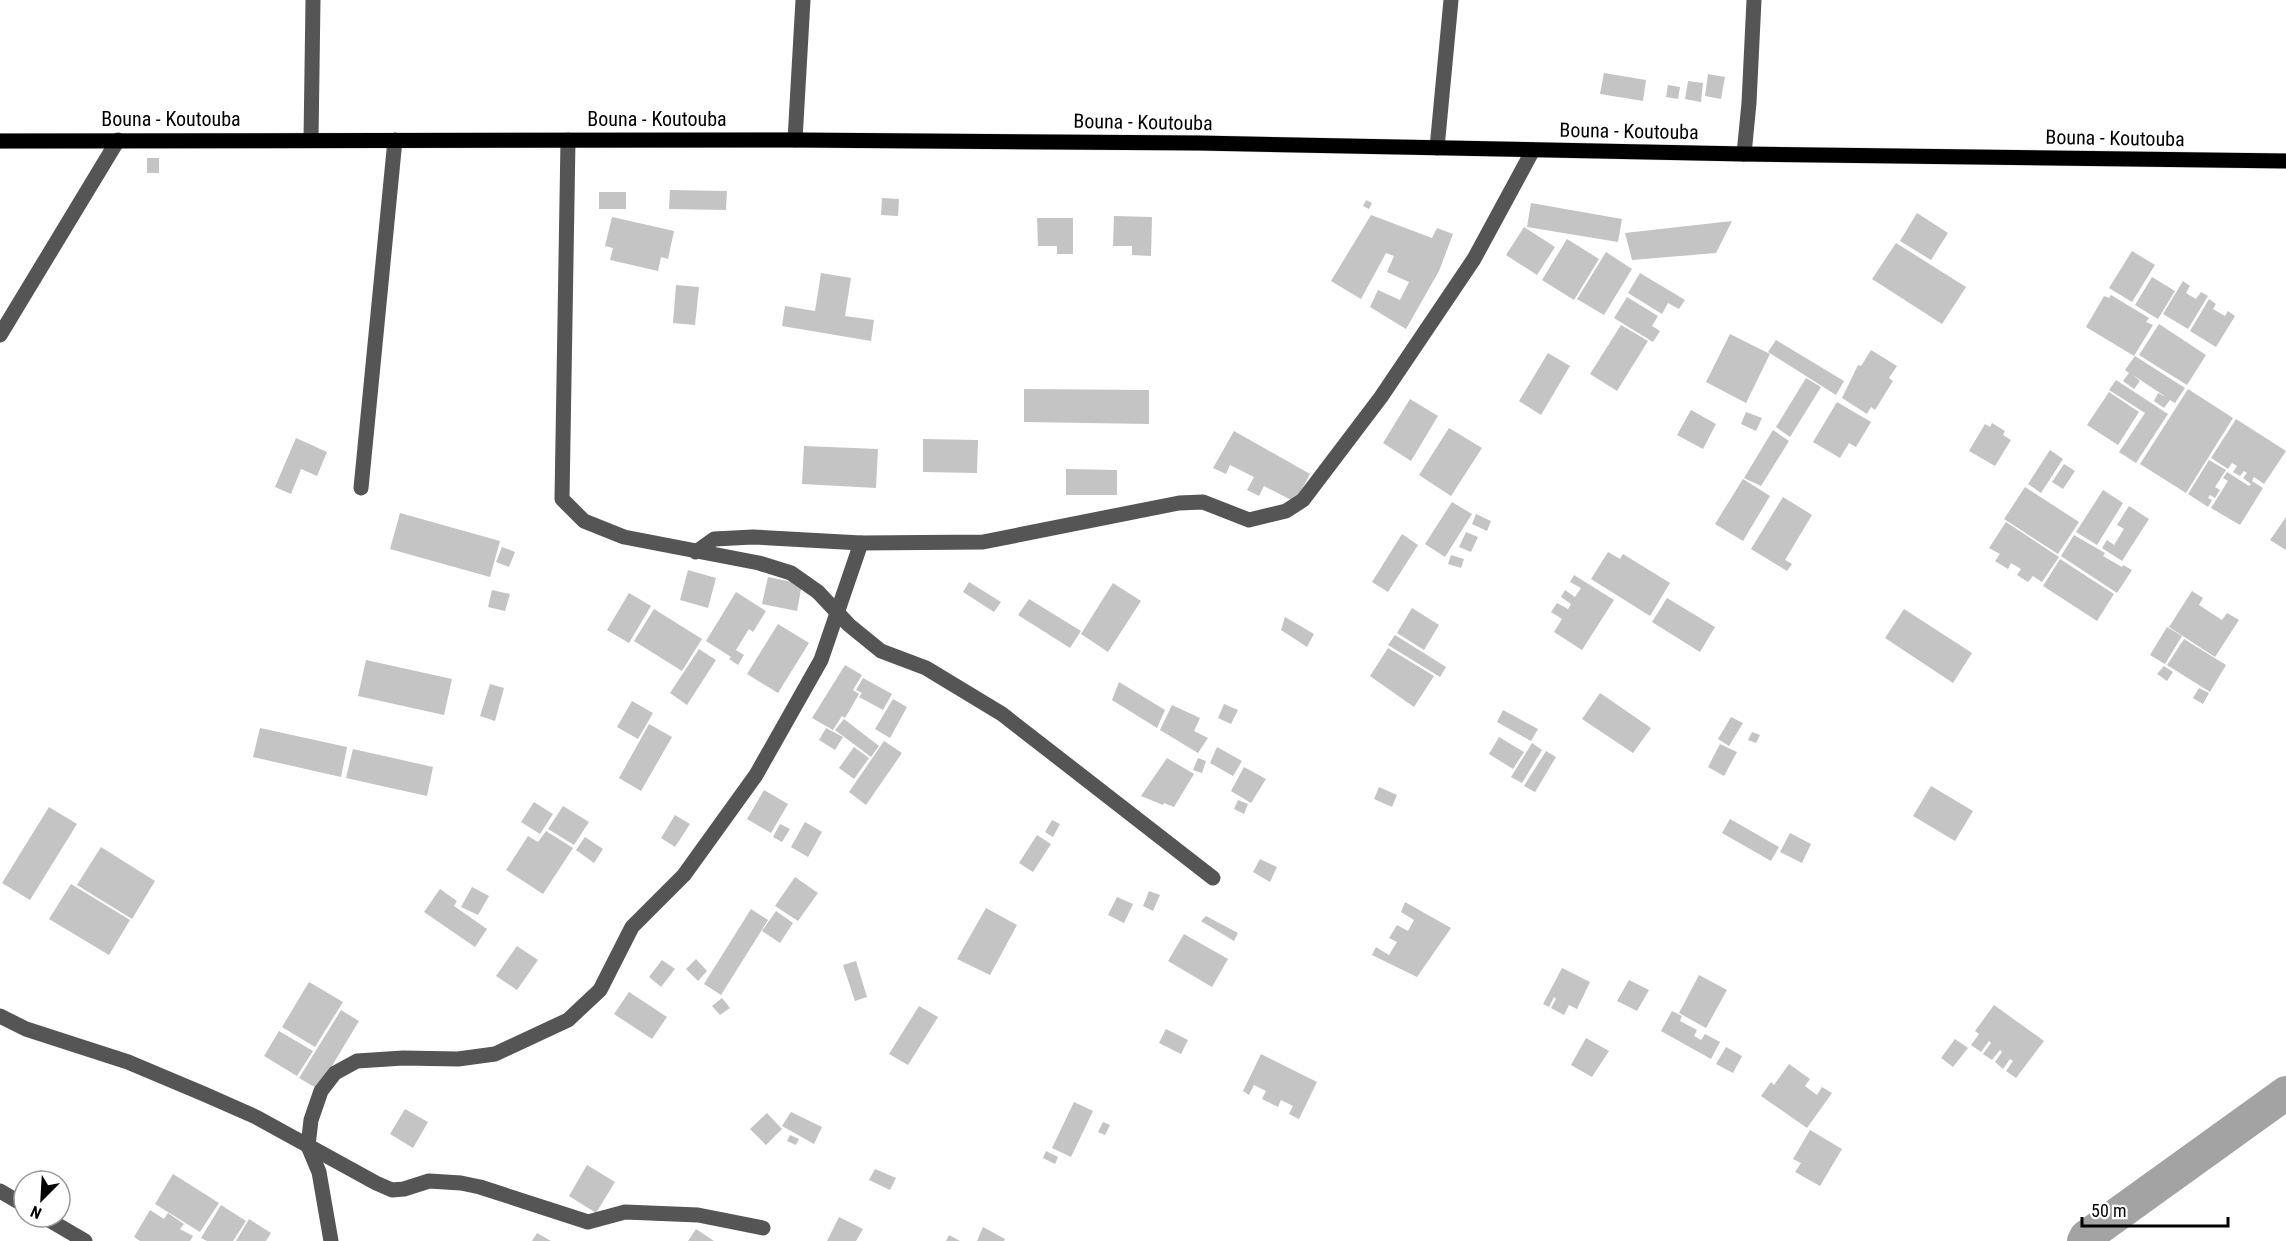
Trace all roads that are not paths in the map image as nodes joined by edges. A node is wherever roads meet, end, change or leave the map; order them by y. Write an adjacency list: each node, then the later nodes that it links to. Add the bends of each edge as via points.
1 (313, 0): 6 (street)
2 (803, 0): 9 (street)
3 (1451, 0): 11 (street)
4 (1754, 0): 13 (street)
5 (118, 140): 6 (main road, Bouna - Koutouba); 10 (main road, Bouna - Koutouba); 15 (street)
6 (311, 140): 7 (main road, Bouna - Koutouba)
7 (395, 140): 8 (main road, Bouna - Koutouba); 16 (street)
8 (568, 140): 9 (main road, Bouna - Koutouba); 18 (street, via 562,499 584,521 624,537)
9 (795, 140): 11 (main road, Bouna - Koutouba)
10 (0, 141)
11 (1437, 148): 12 (main road, Bouna - Koutouba)
12 (1533, 150): 13 (main road, Bouna - Koutouba); 17 (street, via 1474,259 1388,388 1303,500 1286,511 1249,520 1203,502 1179,503 983,542)
13 (1744, 154): 14 (main road, Bouna - Koutouba)
14 (2286, 161)
15 (0, 335)
16 (361, 488)
17 (861, 543): 18 (street, via 753,537 714,539); 19 (street)
18 (696, 552): 19 (street, via 791,573 818,592)
19 (838, 613): 20 (street, via 881,651 926,668 1002,714); 22 (street, via 820,660 756,774 684,875 632,927 600,990 568,1020 495,1054 458,1059 357,1061 335,1073 321,1091 311,1120)
20 (1213, 878)
21 (0, 1016): 22 (street, via 26,1029 128,1062 256,1117)
22 (308, 1146): 23 (street, via 392,1190 429,1181 461,1183 588,1222 625,1212 698,1215); 26 (street, via 319,1172)
23 (763, 1228)
24 (64, 1229): 25 (street)
25 (85, 1241)
26 (331, 1241)

